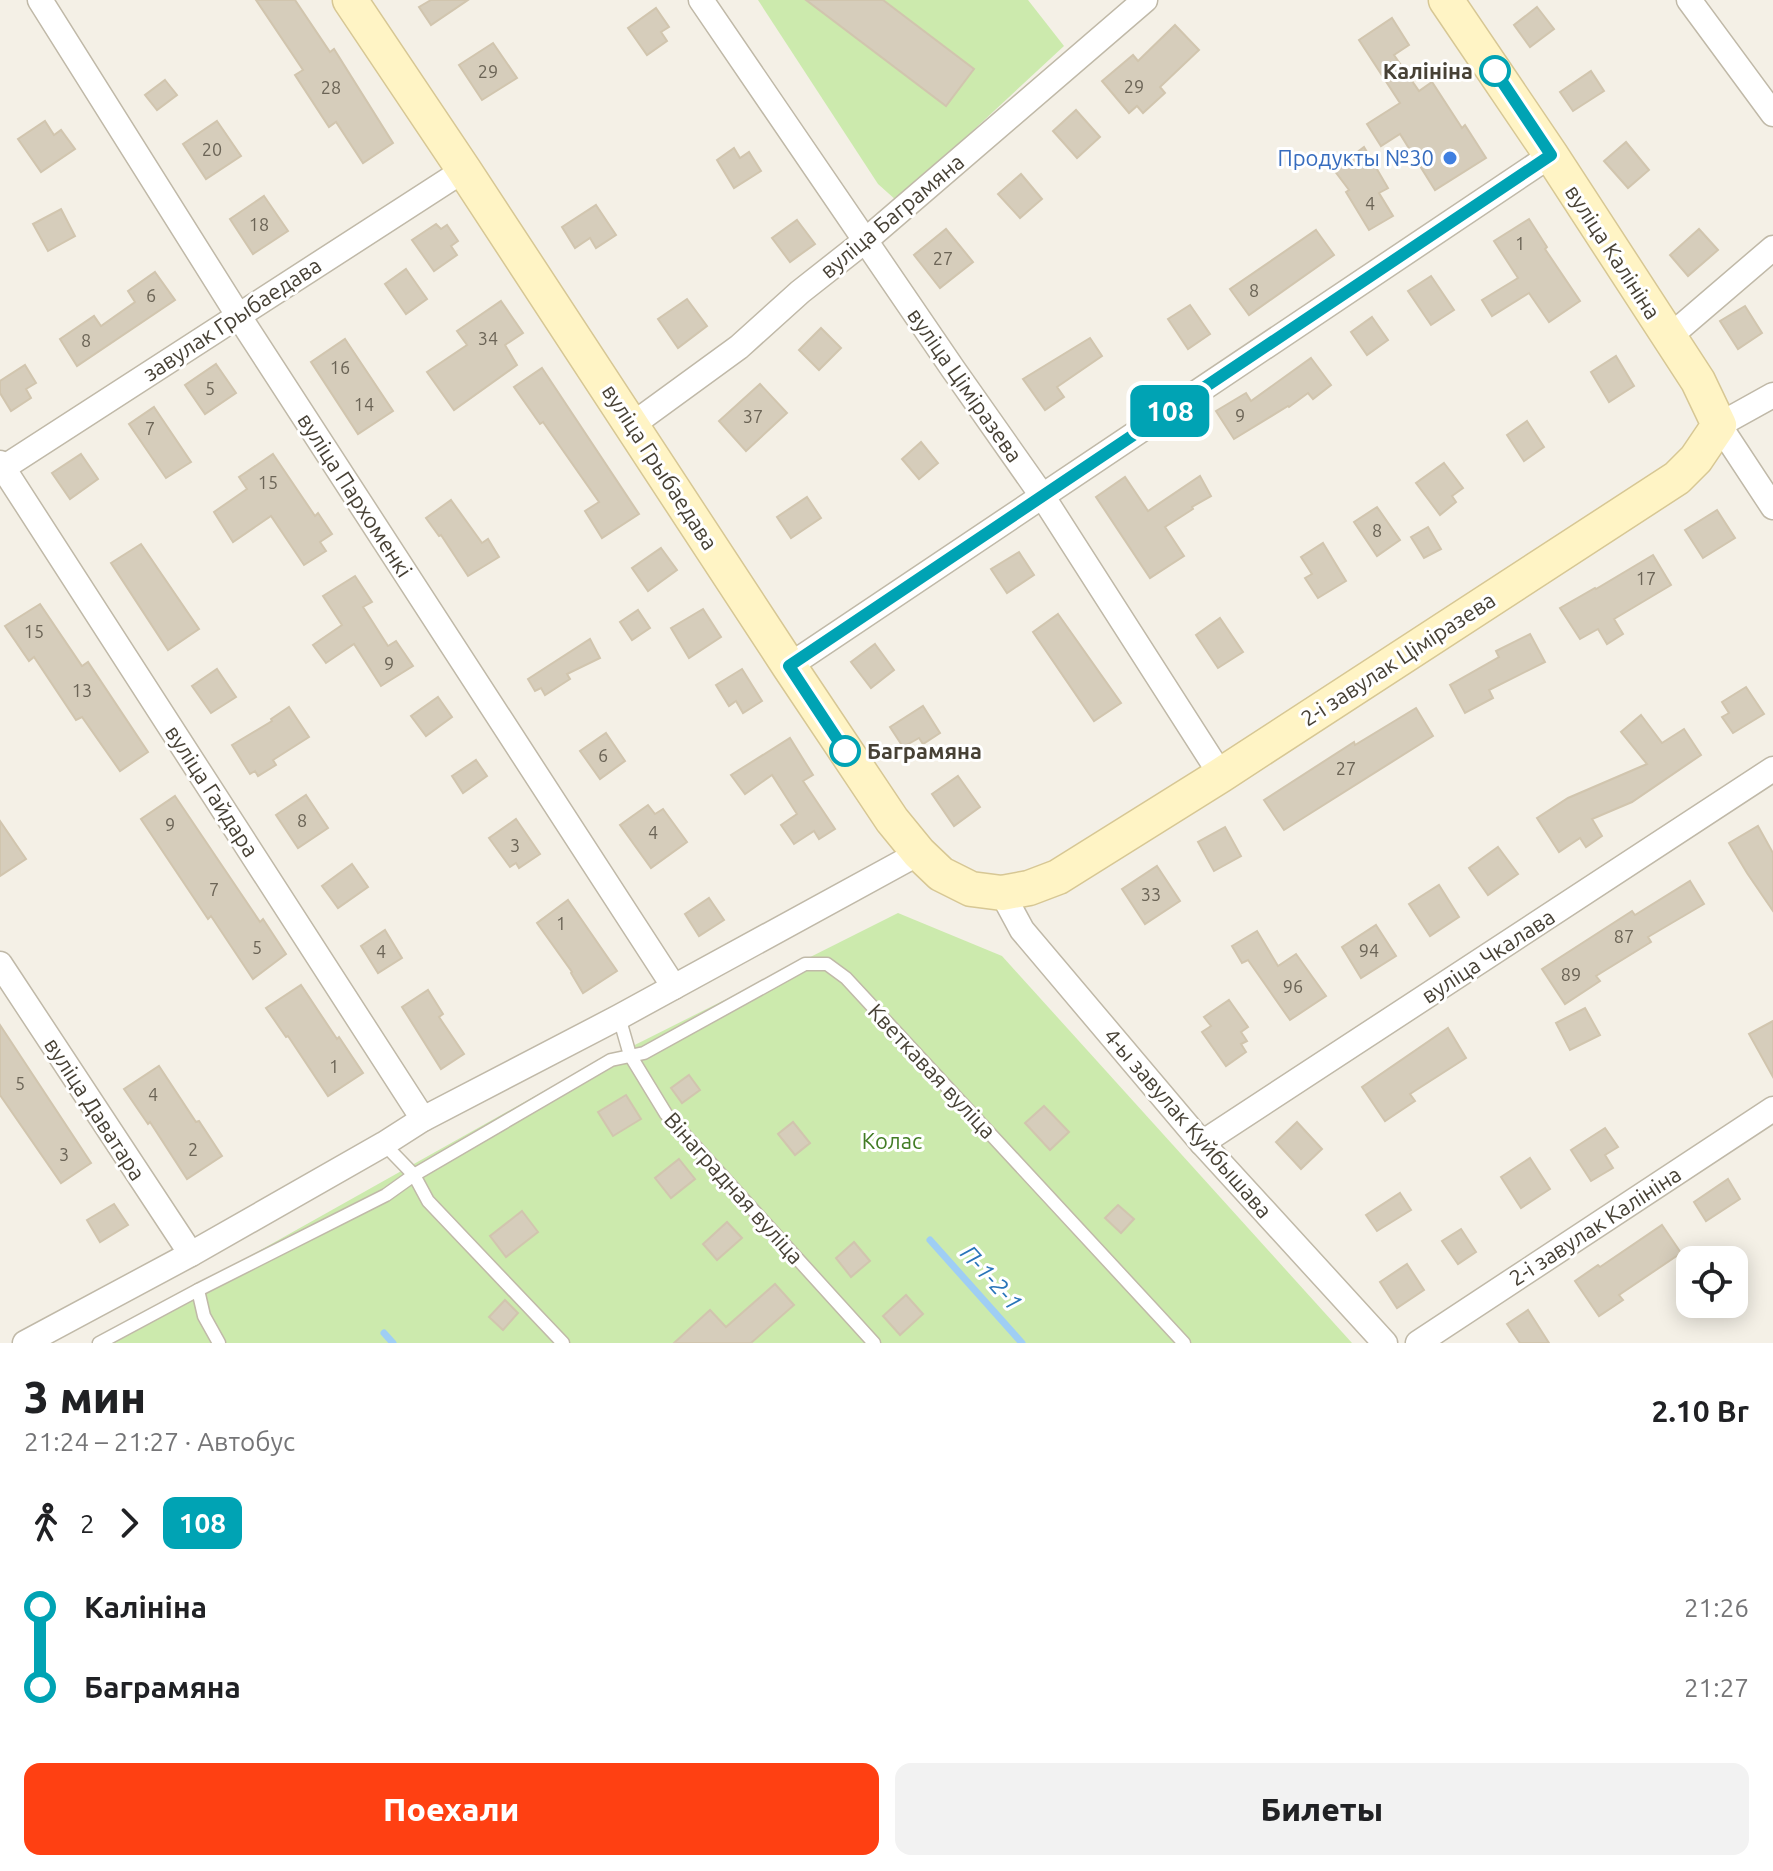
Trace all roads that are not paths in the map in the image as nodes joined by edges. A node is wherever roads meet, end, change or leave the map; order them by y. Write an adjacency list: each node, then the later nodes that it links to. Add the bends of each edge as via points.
1 (40, 0): 12 (street, вуліца Пархоменкі)
2 (350, 0): 9 (street, вуліца Грыбаедава)
3 (701, 0): 10 (street, вуліца Ціміразева)
4 (1145, 0): 10 (street, вуліца Баграмяна)
5 (1446, 0): 8 (street, вуліца Калініна)
6 (1689, 0): 7 (street)
7 (1773, 114)
8 (1551, 155): 13 (street, вуліца Калініна); 18 (street)
9 (464, 170): 12 (street, завулак Грыбаедава); 15 (street, вуліца Грыбаедава)
10 (866, 240): 15 (street, вуліца Баграмяна, via 739,347); 18 (street, вуліца Ціміразева)
11 (1773, 248): 13 (street)
12 (238, 315): 17 (street, завулак Грыбаедава); 26 (street, вуліца Пархоменкі)
13 (1668, 338): 16 (street, вуліца Калініна, via 1698,381)
14 (1773, 395): 16 (street, 2-і завулак Ціміразева)
15 (632, 425): 20 (street, вуліца Грыбаедава)
16 (1719, 425): 19 (street, вуліца Калініна); 22 (street, 2-і завулак Ціміразева, via 1677,478)
17 (1, 467): 30 (street, вуліца Гайдара)
18 (1043, 497): 20 (street); 22 (street, вуліца Ціміразева)
19 (1773, 507)
20 (789, 666): 23 (street, вуліца Грыбаедава)
21 (1773, 769): 31 (street, вуліца Чкалава)
22 (1221, 775): 24 (street, 2-і завулак Ціміразева, via 1058,877)
23 (919, 853): 24 (street, вуліца Грыбаедава, via 941,874 971,889); 26 (street)
24 (1002, 893): 31 (street, 4-ы завулак Куйбышава, via 1022,930)
25 (0, 964): 34 (street, вуліца Даватара)
26 (674, 987): 27 (street)
27 (619, 1017): 28 (lane, Вінаградная вуліца); 30 (street)
28 (630, 1055): 33 (lane, Кветкавая вуліца, via 611,1060); 40 (lane, Вінаградная вуліца, via 666,1114); 41 (lane, Кветкавая вуліца, via 644,1053 805,964 827,964 846,978)
29 (1773, 1109): 43 (street, 2-і завулак Калініна)
30 (423, 1119): 32 (street)
31 (1202, 1143): 42 (street, 4-ы завулак Куйбышава)
32 (384, 1144): 33 (lane); 34 (street)
33 (414, 1175): 35 (lane, Кветкавая вуліца, via 386,1195); 39 (lane, via 428,1201)
34 (191, 1254): 36 (street)
35 (198, 1290): 37 (lane, Кветкавая вуліца); 38 (lane)
36 (25, 1343)
37 (99, 1343)
38 (219, 1343)
39 (563, 1343)
40 (874, 1343)
41 (1184, 1343)
42 (1385, 1343)
43 (1418, 1343)

